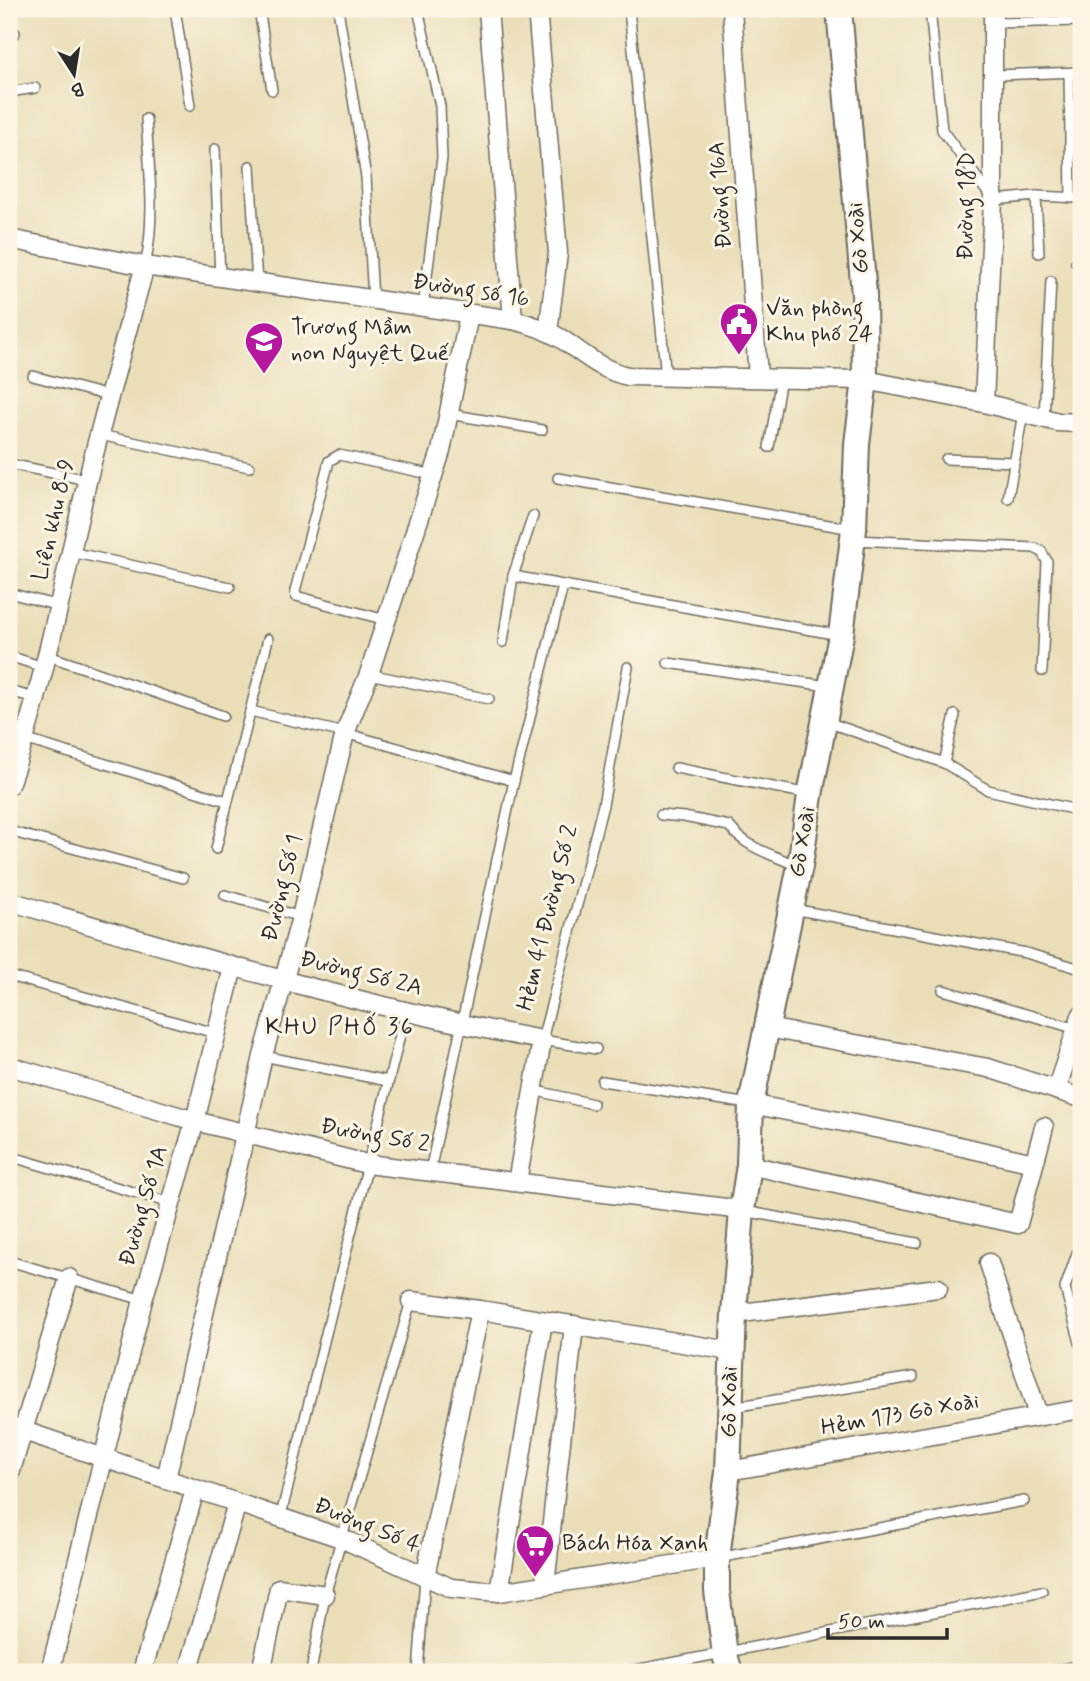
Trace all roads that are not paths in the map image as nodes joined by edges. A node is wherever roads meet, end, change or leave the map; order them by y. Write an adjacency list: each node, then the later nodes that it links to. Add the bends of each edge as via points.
1 (175, 9): 19 (lane)
2 (259, 9): 17 (lane)
3 (338, 9): 32 (lane, via 366,177)
4 (418, 9): 33 (lane, via 440,106 442,158)
5 (488, 9): 35 (street)
6 (537, 9): 36 (street, via 558,253)
7 (629, 9): 38 (lane)
8 (732, 9): 39 (street, Đường 16A)
9 (839, 9): 41 (street, Gò Xoài, via 864,294)
10 (930, 9): 25 (lane, via 942,130)
11 (993, 16): 12 (lane); 15 (street, Đường 18D)
12 (1081, 21)
13 (1081, 72): 14 (lane)
14 (1069, 74): 15 (lane); 24 (lane)
15 (995, 75): 25 (street, Đường 18D)
16 (35, 88): 18 (lane)
17 (272, 90)
18 (9, 92)
19 (190, 106)
20 (146, 119): 28 (lane, via 151,208)
21 (215, 149): 29 (lane)
22 (250, 166): 31 (lane)
23 (1036, 196): 24 (lane); 25 (lane); 27 (lane)
24 (1076, 198)
25 (993, 200): 43 (street, Đường 18D)
26 (9, 239): 28 (street, Đường số 16)
27 (1039, 253)
28 (145, 266): 29 (street, Đường số 16); 42 (street, Liên khu 8-9)
29 (220, 278): 31 (street, Đường số 16)
30 (1051, 281): 46 (lane)
31 (257, 284): 32 (street, Đường số 16)
32 (373, 300): 33 (street, Đường số 16)
33 (423, 307): 34 (street, Đường số 16)
34 (469, 315): 35 (street, Đường số 16); 45 (street, Đường Số 1)
35 (513, 320): 36 (street, Đường số 16)
36 (548, 332): 38 (street, Đường số 16, via 611,372)
37 (33, 376): 42 (lane)
38 (666, 377): 39 (street, Đường số 16)
39 (758, 377): 40 (street, Đường số 16)
40 (781, 378): 41 (street, Đường số 16); 50 (lane)
41 (864, 380): 43 (street, Đường số 16); 60 (street, Gò Xoài)
42 (109, 396): 49 (street, Liên khu 8-9)
43 (984, 403): 44 (street, Đường số 16)
44 (1023, 413): 46 (street, Đường số 16); 52 (lane)
45 (449, 414): 48 (lane); 55 (street, Đường Số 1)
46 (1044, 418): 47 (street, Đường số 16)
47 (1081, 424)
48 (542, 430)
49 (100, 435): 54 (lane); 57 (street, Liên khu 8-9)
50 (769, 447)
51 (946, 459): 52 (lane)
52 (1013, 462): 58 (lane)
53 (9, 464): 57 (lane)
54 (249, 467)
55 (434, 475): 67 (street, Đường Số 1); 67 (lane, via 339,455 329,461 296,596)
56 (558, 478): 60 (lane)
57 (88, 481): 61 (street, Liên khu 8-9)
58 (1008, 498)
59 (533, 516): 62 (lane)
60 (853, 535): 68 (street, Gò Xoài); 75 (lane, via 1041,551 1046,561)
61 (71, 552): 64 (lane); 66 (street, Liên khu 8-9)
62 (513, 576): 63 (lane); 70 (lane)
63 (563, 586): 68 (lane); 90 (lane)
64 (230, 587)
65 (9, 593): 66 (lane)
66 (59, 606): 72 (street, Liên khu 8-9)
67 (386, 620): 76 (street, Đường Số 1)
68 (841, 635): 77 (street, Gò Xoài)
69 (268, 639): 81 (lane)
70 (503, 642)
71 (9, 656): 72 (lane)
72 (45, 661): 79 (street, Liên khu 8-9); 83 (lane)
73 (668, 663): 77 (lane)
74 (628, 667): 113 (lane, Hẻm 41 Đường Số 2, via 603,805)
75 (1042, 671)
76 (369, 674): 80 (lane); 85 (street, Đường Số 1)
77 (830, 687): 84 (street, Gò Xoài)
78 (9, 691): 79 (lane)
79 (35, 698): 86 (street, Liên khu 8-9)
80 (489, 699)
81 (250, 711): 85 (lane); 92 (lane)
82 (955, 715): 87 (lane)
83 (223, 716)
84 (825, 721): 87 (lane); 91 (street, Gò Xoài)
85 (345, 733): 90 (lane); 102 (street, Đường Số 1)
86 (24, 739): 89 (street, Liên khu 8-9); 92 (lane)
87 (944, 763): 93 (lane, via 988,790)
88 (676, 768): 91 (lane)
89 (11, 774)
90 (514, 781): 110 (lane)
91 (810, 795): 97 (street, Gò Xoài)
92 (226, 801): 96 (lane)
93 (1081, 811)
94 (661, 815): 97 (lane, via 729,826 737,838 754,848)
95 (9, 831): 98 (lane)
96 (216, 849)
97 (800, 866): 101 (street, Gò Xoài)
98 (183, 878)
99 (225, 895): 102 (lane)
100 (9, 901): 103 (street, Đường Số 2A)
101 (791, 908): 104 (lane, via 1026,953); 111 (street, Gò Xoài)
102 (301, 917): 106 (street, Đường Số 1)
103 (233, 967): 106 (street, Đường Số 2A); 112 (street, Đường Số 1A)
104 (1081, 969)
105 (9, 976): 112 (lane)
106 (285, 980): 108 (street, Đường Số 2A); 115 (street, Đường Số 1)
107 (943, 990): 109 (lane)
108 (406, 1010): 110 (street, Đường Số 2A); 117 (lane)
109 (1079, 1022): 120 (street)
110 (462, 1026): 113 (street, Đường Số 2A); 131 (lane)
111 (768, 1028): 120 (street, via 988,1068); 123 (street, Gò Xoài)
112 (215, 1033): 124 (street, Đường Số 1A)
113 (542, 1040): 114 (lane); 119 (street, Hẻm 41 Đường Số 2)
114 (596, 1049)
115 (263, 1056): 117 (lane); 126 (street, Đường Số 1)
116 (9, 1066): 124 (street, Đường Số 2)
117 (388, 1081): 129 (lane)
118 (602, 1081): 123 (lane)
119 (533, 1090): 122 (lane); 132 (street, Hẻm 41 Đường Số 2)
120 (1056, 1090): 121 (street)
121 (1081, 1098)
122 (593, 1104)
123 (751, 1104): 128 (street); 130 (street, Gò Xoài)
124 (194, 1121): 126 (street, Đường Số 2); 133 (street, Đường Số 1A)
125 (1044, 1127): 128 (street)
126 (245, 1134): 129 (street, Đường Số 2); 157 (street, Đường Số 1)
127 (9, 1156): 133 (lane)
128 (1034, 1163): 130 (street, via 1018,1224)
129 (367, 1164): 131 (street, Đường Số 2); 161 (lane)
130 (749, 1165): 134 (street, Gò Xoài)
131 (430, 1171): 132 (street, Đường Số 2)
132 (516, 1182): 134 (street, Đường Số 2)
133 (171, 1203): 141 (street, Đường Số 1A)
134 (742, 1210): 136 (lane); 144 (street, Gò Xoài)
135 (1081, 1242): 147 (lane, via 1065,1288)
136 (917, 1243)
137 (9, 1261): 139 (lane)
138 (989, 1263): 152 (street)
139 (69, 1278): 141 (lane); 153 (street)
140 (938, 1288): 144 (street)
141 (143, 1300): 154 (street, Đường Số 1A)
142 (411, 1301): 143 (street); 162 (lane)
143 (480, 1310): 145 (street); 164 (street)
144 (734, 1314): 148 (street, Gò Xoài)
145 (543, 1321): 146 (street); 167 (street)
146 (574, 1325): 148 (street); 165 (street)
147 (1081, 1346)
148 (731, 1351): 150 (street, Gò Xoài)
149 (913, 1377): 150 (lane)
150 (731, 1408): 155 (street, Gò Xoài)
151 (1081, 1409): 152 (street, Hẻm 173 Gò Xoài)
152 (1038, 1415): 155 (street, Hẻm 173 Gò Xoài)
153 (15, 1428): 154 (street, Đường Số 4); 156 (street)
154 (103, 1459): 157 (street, Đường Số 4); 171 (street, Đường Số 1A)
155 (728, 1471): 163 (street, Gò Xoài)
156 (9, 1477)
157 (166, 1479): 158 (street, Đường Số 4)
158 (195, 1490): 160 (street, Đường Số 4); 172 (street)
159 (1024, 1501): 163 (lane)
160 (237, 1503): 161 (street, Đường Số 4); 173 (street)
161 (280, 1519): 162 (street, Đường Số 4)
162 (341, 1538): 164 (street, Đường Số 4); 168 (lane)
163 (717, 1558): 165 (street, Đường Số 4); 169 (street, Gò Xoài)
164 (425, 1577): 167 (street, Đường Số 4, via 451,1588); 176 (lane)
165 (545, 1585): 167 (street, Đường Số 4)
166 (1042, 1591): 169 (lane)
167 (499, 1592)
168 (325, 1595): 174 (street, via 279,1588); 175 (lane)
169 (728, 1663): 177 (lane)
170 (1075, 1666): 178 (lane)
171 (50, 1672)
172 (142, 1672)
173 (188, 1672)
174 (261, 1672)
175 (312, 1672)
176 (418, 1672)
177 (625, 1672)
178 (1047, 1672)

